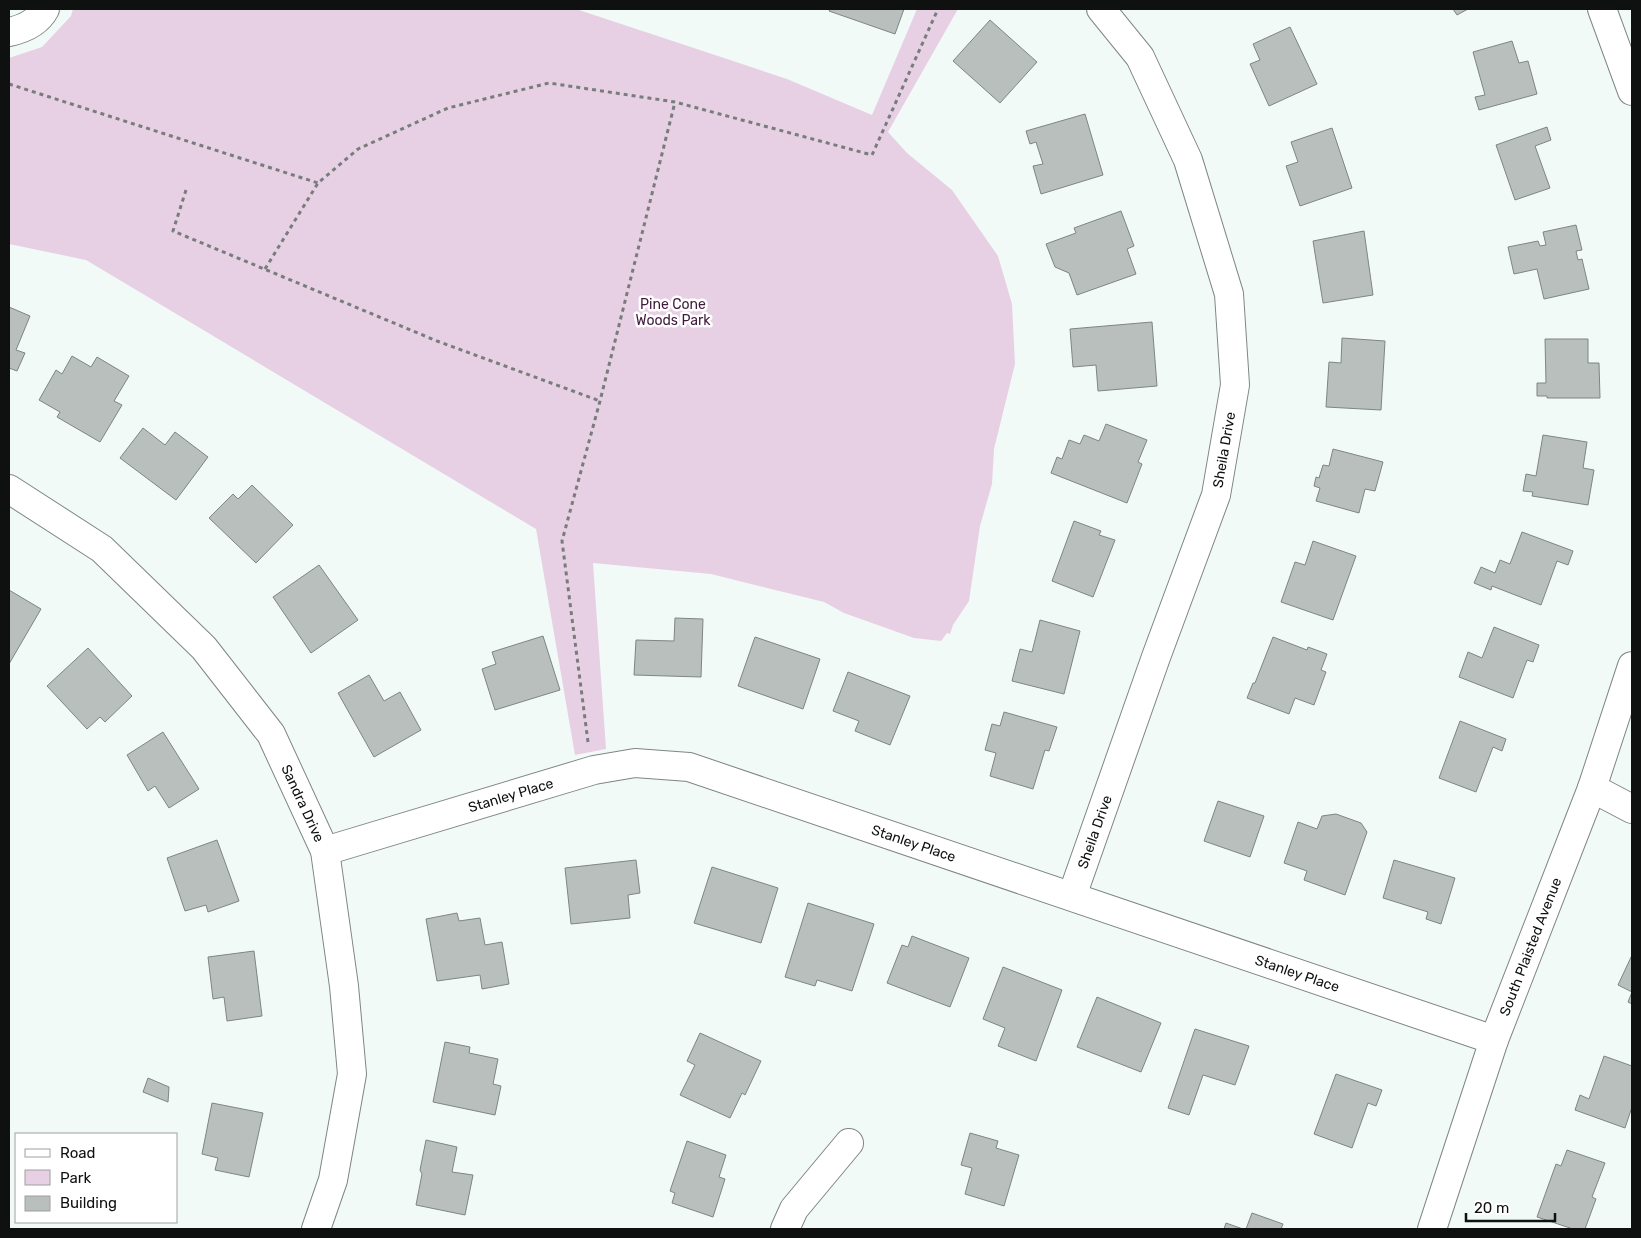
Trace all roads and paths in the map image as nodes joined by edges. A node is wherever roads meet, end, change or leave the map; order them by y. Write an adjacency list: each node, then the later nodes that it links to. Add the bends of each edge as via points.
1 (45, 9): 5 (street, via 23,29)
2 (938, 9): 8 (path, via 872,155)
3 (1100, 9): 19 (street, Sheila Drive, via 1140,57 1188,160 1229,294 1235,385 1216,495)
4 (1602, 9): 7 (street)
5 (9, 32)
6 (9, 84): 9 (path)
7 (1632, 91)
8 (675, 102): 9 (path, via 549,82 448,108 358,149); 12 (path)
9 (318, 183): 11 (path)
10 (186, 190): 11 (path, via 173,231)
11 (265, 269): 12 (path, via 437,341)
12 (600, 401): 15 (path, via 562,541)
13 (9, 489): 18 (street, Sandra Drive, via 102,549 204,648 271,734)
14 (1632, 666): 16 (street, South Plaisted Avenue)
15 (588, 743)
16 (1592, 788): 17 (street); 20 (street, South Plaisted Avenue)
17 (1632, 809)
18 (325, 851): 19 (street, Stanley Place, via 594,770 635,763 689,767); 22 (street, Sandra Drive, via 344,986 352,1074 333,1180)
19 (1072, 896): 20 (street, Stanley Place)
20 (1494, 1040): 24 (street, South Plaisted Avenue)
21 (849, 1143): 23 (street, via 794,1209)
22 (316, 1229)
23 (784, 1229)
24 (1432, 1229)

